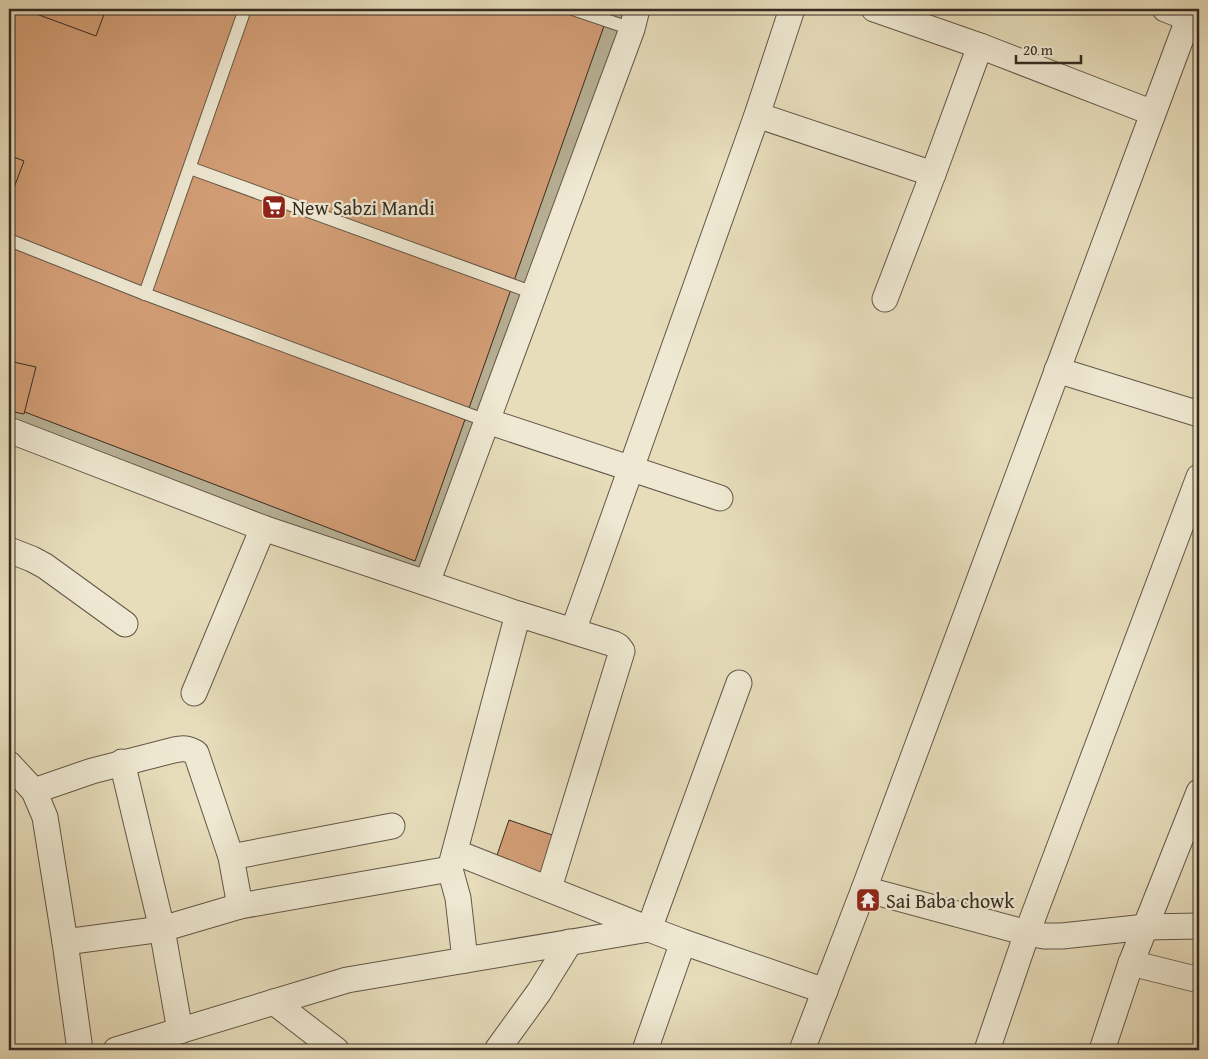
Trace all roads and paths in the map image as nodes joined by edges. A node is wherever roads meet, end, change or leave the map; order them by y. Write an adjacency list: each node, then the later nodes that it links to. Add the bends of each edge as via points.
1 (245, 9): 11 (lane)
2 (573, 9): 7 (lane)
3 (792, 9): 10 (street)
4 (874, 9): 8 (street)
5 (1166, 9): 6 (street)
6 (1190, 13): 9 (street)
7 (635, 19): 14 (street)
8 (980, 46): 9 (street); 12 (street)
9 (1153, 113): 17 (street)
10 (757, 115): 12 (street); 21 (street)
11 (190, 168): 14 (lane); 15 (lane)
12 (933, 174): 16 (street)
13 (9, 240): 15 (lane)
14 (534, 293): 19 (street)
15 (145, 294): 19 (lane)
16 (885, 299)
17 (1057, 370): 18 (street); 40 (street)
18 (1199, 414)
19 (487, 421): 21 (street); 26 (street)
20 (9, 430): 24 (street)
21 (630, 469): 23 (street); 29 (street)
22 (1199, 477): 46 (street)
23 (720, 498)
24 (263, 528): 26 (street); 31 (street)
25 (9, 550): 28 (street, via 45,566)
26 (427, 583): 27 (street)
27 (518, 614): 29 (street); 38 (street)
28 (125, 624)
29 (573, 631): 39 (street, via 614,644 622,651)
30 (739, 683): 45 (street)
31 (194, 693)
32 (122, 762): 34 (street); 37 (street, via 184,748 196,753); 44 (street)
33 (9, 764): 34 (street)
34 (34, 791): 47 (street, via 45,817)
35 (1198, 799): 43 (street)
36 (392, 826): 37 (street)
37 (231, 857): 41 (street)
38 (452, 860): 39 (street); 41 (street); 50 (street)
39 (548, 888): 45 (street)
40 (864, 889): 46 (street); 53 (street)
41 (240, 906): 44 (street)
42 (1199, 926): 43 (street)
43 (1146, 928): 46 (street, via 1062,936); 51 (street)
44 (162, 929): 47 (street); 55 (street)
45 (649, 929): 48 (street); 49 (street)
46 (1027, 933): 62 (street)
47 (65, 942): 56 (street)
48 (570, 942): 50 (street); 59 (street)
49 (683, 942): 53 (street); 60 (street)
50 (465, 960): 54 (street, via 347,980)
51 (1131, 963): 52 (street); 63 (street)
52 (1199, 980)
53 (825, 991): 61 (street)
54 (274, 1002): 55 (street); 58 (street)
55 (180, 1031): 57 (street)
56 (80, 1050)
57 (116, 1050)
58 (336, 1050)
59 (497, 1050)
60 (645, 1050)
61 (802, 1050)
62 (987, 1050)
63 (1102, 1050)

